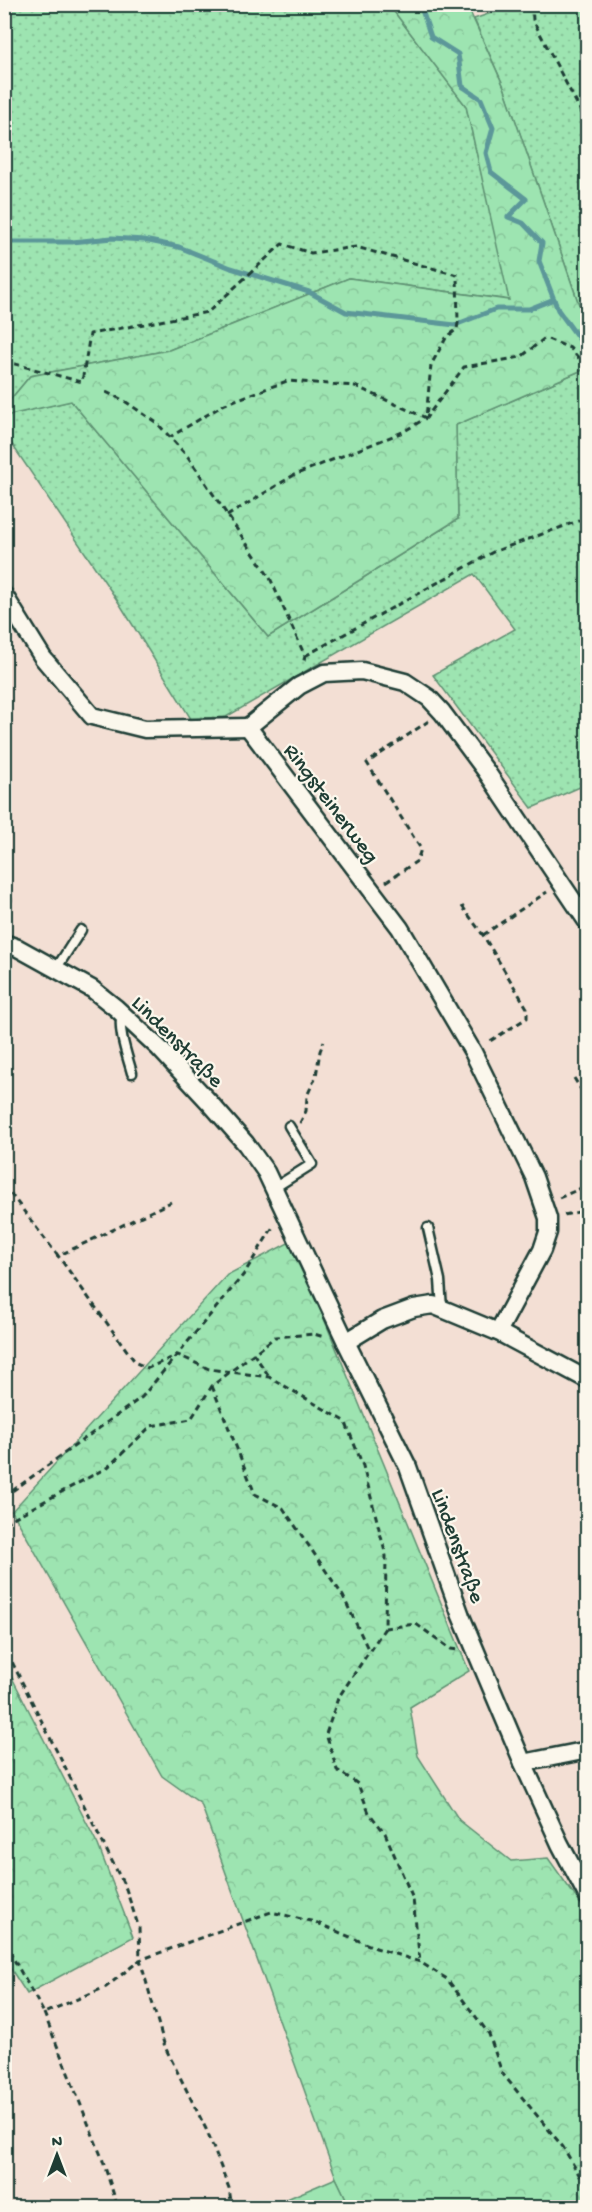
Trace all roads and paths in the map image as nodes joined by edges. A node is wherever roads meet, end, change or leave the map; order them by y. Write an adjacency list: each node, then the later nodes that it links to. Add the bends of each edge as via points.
1 (532, 4): 2 (path, via 533,20)
2 (588, 125)
3 (4, 361): 6 (path, via 82,382 90,334 208,312 282,244 311,253 356,247 457,275 457,329 446,338 431,365)
4 (588, 369): 6 (path, via 570,348 545,338 521,357 464,367)
5 (106, 392): 7 (path, via 157,423)
6 (426, 418): 7 (path, via 356,386 288,381 225,404); 9 (path, via 403,432 294,476)
7 (170, 437): 9 (path)
8 (588, 515): 11 (path, via 493,552)
9 (227, 516): 11 (path, via 270,578)
10 (4, 595): 14 (street, via 43,658 92,716 145,729)
11 (305, 656): 12 (path)
12 (299, 686): 13 (street, via 324,673 362,670 405,682); 14 (street)
13 (442, 712): 15 (street); 16 (path, via 367,763 421,849 417,861)
14 (248, 727): 16 (street, Ringsteinerweg)
15 (561, 883): 18 (street); 20 (path)
16 (373, 892): 25 (street, Ringsteinerweg, via 400,928)
17 (462, 906): 20 (path)
18 (588, 923)
19 (81, 930): 22 (lane)
20 (483, 934): 25 (path, via 528,1008 527,1018)
21 (4, 943): 22 (street, Lindenstraße)
22 (57, 969): 23 (street, Lindenstraße, via 92,989)
23 (122, 1014): 26 (lane, via 123,1039); 33 (street, Lindenstraße, via 232,1127)
24 (324, 1041): 30 (path, via 303,1120)
25 (473, 1052): 37 (street, Ringsteinerweg, via 534,1177)
26 (132, 1073)
27 (574, 1078): 28 (path)
28 (586, 1096): 29 (path)
29 (588, 1101)
30 (291, 1128): 33 (lane, via 312,1164)
31 (4, 1185): 39 (path)
32 (588, 1185): 37 (path)
33 (274, 1188): 35 (street, Lindenstraße)
34 (171, 1202): 39 (path, via 58,1256)
35 (284, 1210): 42 (street, Lindenstraße); 44 (path, via 244,1274)
36 (588, 1210): 37 (path)
37 (545, 1212): 41 (street, Ringsteinerweg, via 548,1232 542,1250)
38 (428, 1228): 40 (lane)
39 (56, 1253): 44 (path, via 136,1363 148,1368)
40 (442, 1309): 41 (street); 42 (street, via 434,1305 414,1308 382,1320)
41 (498, 1332): 47 (street)
42 (346, 1342): 43 (path, via 314,1334 275,1337); 54 (street, Lindenstraße, via 408,1467)
43 (253, 1353): 45 (path); 46 (path)
44 (178, 1355): 45 (path, via 209,1369); 49 (path, via 142,1397)
45 (230, 1371): 46 (path); 48 (path)
46 (269, 1377): 51 (path, via 345,1421 363,1466 386,1556)
47 (588, 1380)
48 (212, 1386): 50 (path, via 191,1419 151,1426 108,1467); 53 (path, via 255,1494 283,1508 343,1596)
49 (4, 1497)
50 (4, 1523)
51 (385, 1628): 53 (path); 54 (path, via 416,1624 451,1650)
52 (4, 1642): 59 (path, via 126,1889 139,1929)
53 (369, 1651): 60 (path, via 338,1698 326,1734 337,1770 358,1784 369,1813 385,1833 413,1899)
54 (476, 1652): 56 (street, Lindenstraße)
55 (588, 1750): 56 (street)
56 (523, 1763): 57 (street, Lindenstraße, via 560,1844)
57 (586, 1889)
58 (4, 1942): 61 (path)
59 (140, 1960): 60 (path, via 271,1912 315,1922); 61 (path, via 106,1987); 64 (path, via 165,2047 207,2129 229,2188)
60 (420, 1962): 62 (path, via 447,1979 489,2034 502,2073 563,2147)
61 (44, 2013): 63 (path)
62 (588, 2190)
63 (118, 2208)
64 (232, 2208)

